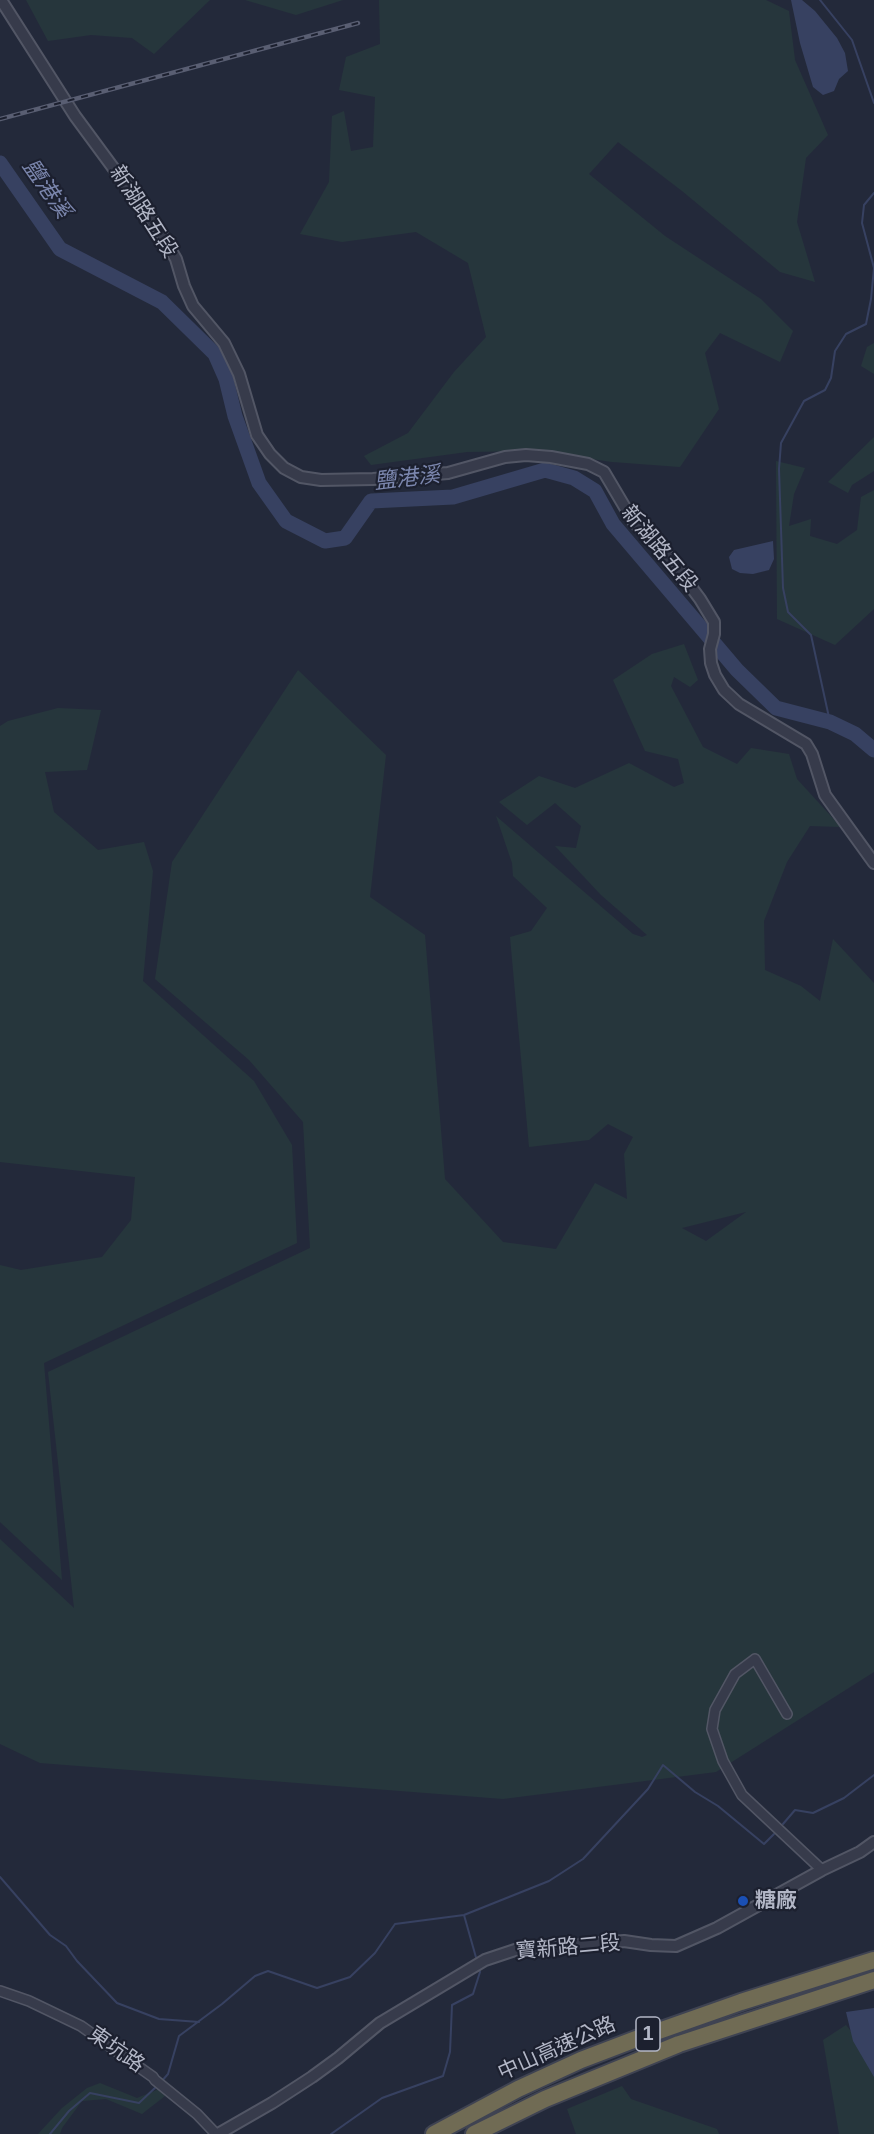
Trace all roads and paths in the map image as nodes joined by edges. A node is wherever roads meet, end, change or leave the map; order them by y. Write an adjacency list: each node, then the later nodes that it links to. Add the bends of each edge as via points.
1 (1, 0): 2 (street, 新湖路五段, via 75,116 159,230 176,259 193,306 224,343 239,374 257,435 284,468 301,477 373,479 448,472 526,455 588,464 604,472 633,521 667,555 714,622 711,663 724,690 739,704 806,744 825,795)
2 (874, 863)
3 (787, 1714): 5 (street, via 754,1659 735,1674 715,1710 712,1729 723,1761 742,1795)
4 (874, 1842): 5 (street, 寶新路二段)
5 (822, 1870): 9 (street, 寶新路二段, via 676,1946 624,1941 515,1950 485,1960 381,2023 272,2103)
6 (874, 1960): 10 (highway, 中山高速公路 / 1, via 636,2038 518,2089)
7 (874, 1980): 11 (highway, 中山高速公路 / 1, via 679,2044 544,2099)
8 (0, 1991): 9 (street, 東坑路, via 81,2026 153,2077)
9 (217, 2134)
10 (434, 2134)
11 (474, 2134)

